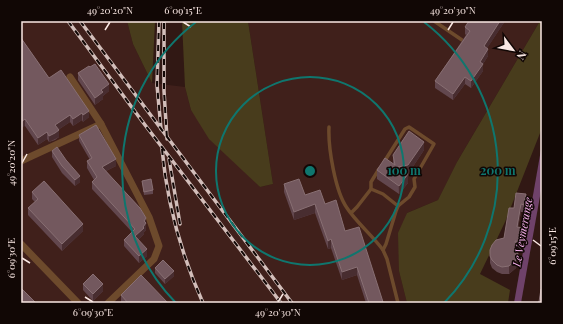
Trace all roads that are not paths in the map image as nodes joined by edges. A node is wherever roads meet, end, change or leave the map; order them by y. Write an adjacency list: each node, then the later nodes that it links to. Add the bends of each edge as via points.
1 (434, 21): 2 (lane)
2 (462, 40)
3 (70, 77): 4 (street)
4 (101, 124): 6 (street); 13 (street, via 149,217 159,246 154,259)
5 (329, 127): 9 (lane, via 328,138 340,196)
6 (21, 161)
7 (371, 189): 8 (lane, via 383,194); 8 (lane, via 375,175 405,129 409,128 434,144 414,179 414,187 409,197); 9 (lane)
8 (398, 206): 11 (lane)
9 (351, 213): 11 (lane)
10 (21, 244): 12 (street)
11 (383, 250): 14 (lane)
12 (78, 303)
13 (108, 303)
14 (398, 303)

